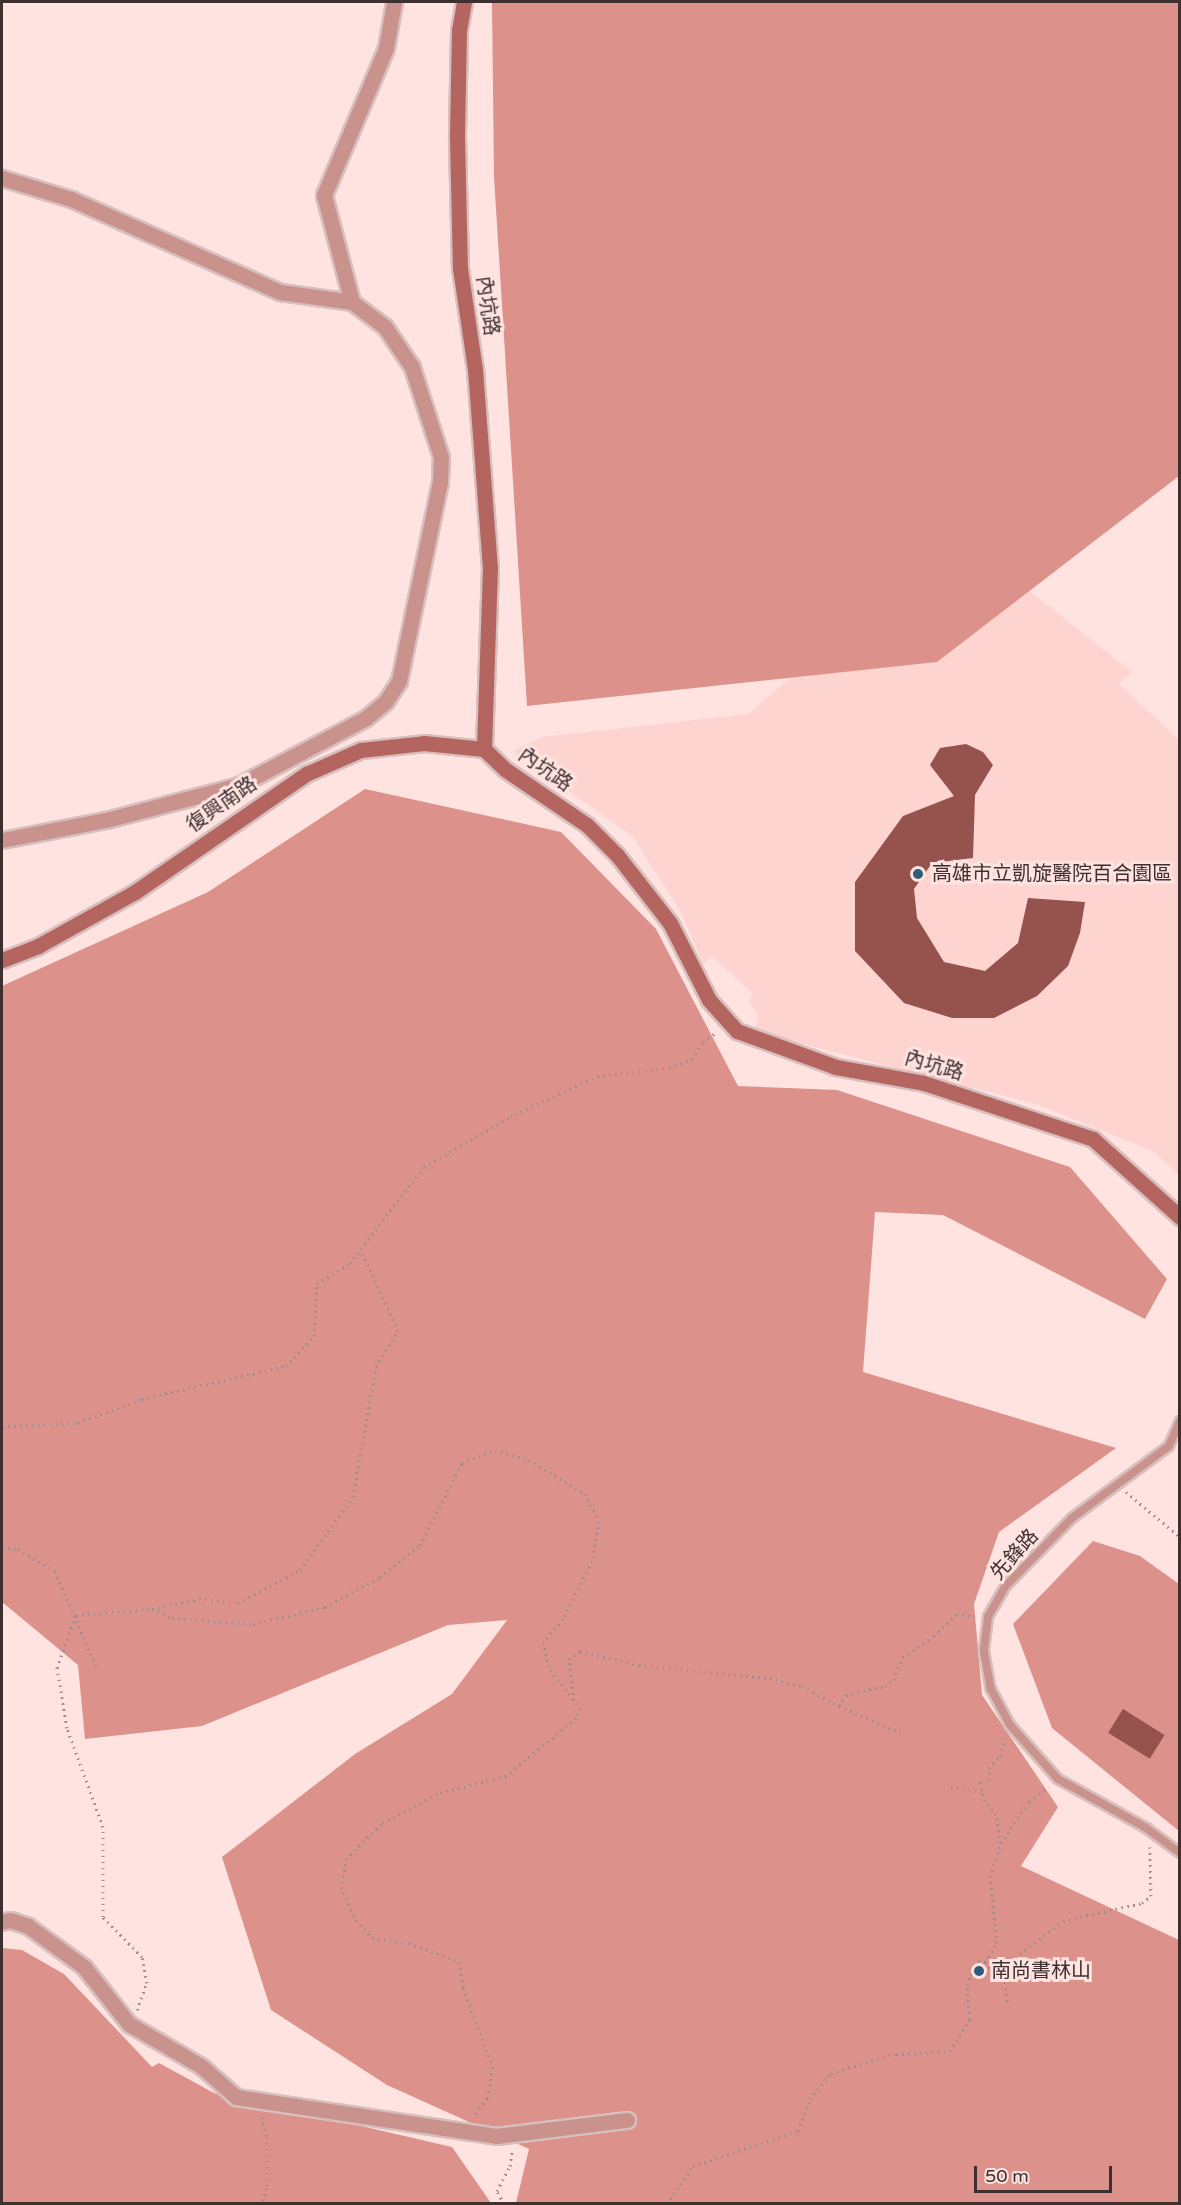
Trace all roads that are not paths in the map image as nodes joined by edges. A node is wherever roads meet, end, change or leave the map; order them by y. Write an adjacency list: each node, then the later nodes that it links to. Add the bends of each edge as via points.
1 (394, 2): 4 (street, via 386,48 324,195)
2 (464, 2): 5 (street, 內坑路, via 459,30 457,126 460,268 475,369 489,567)
3 (2, 178): 4 (street, via 71,199 280,292)
4 (352, 302): 6 (street, via 385,327 412,367 441,457 440,482 399,681 386,701 366,718 239,785 106,820)
5 (484, 749): 7 (street, 復興南路, via 424,743 362,750 325,766 260,803 135,892 38,946); 8 (street, 內坑路, via 506,770 587,825 617,855 653,897 709,1000 737,1031 836,1066 924,1083 1093,1139)
6 (2, 840)
7 (2, 960)
8 (1179, 1217)
9 (1179, 1421): 10 (lane, 先鋒路, via 1169,1446 1072,1518 1005,1587 988,1617 984,1651 991,1689 1010,1725 1058,1779 1146,1827)
10 (1179, 1853)
11 (2, 1922): 12 (street, via 10,1920 28,1926 84,1967 129,2024 201,2066 236,2097 496,2136)
12 (627, 2121)

